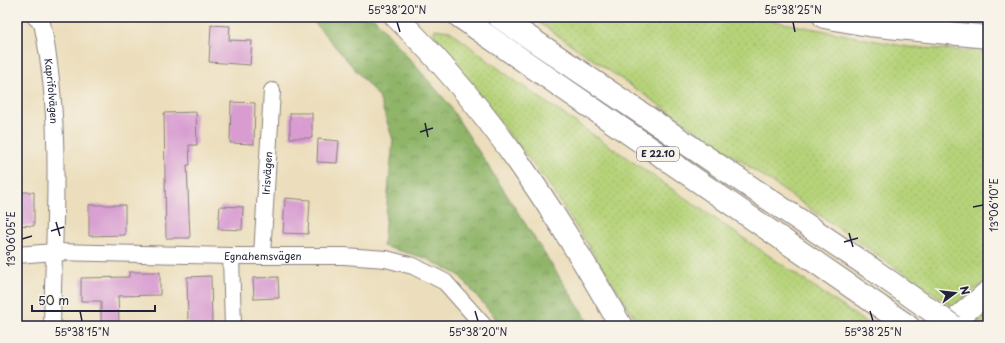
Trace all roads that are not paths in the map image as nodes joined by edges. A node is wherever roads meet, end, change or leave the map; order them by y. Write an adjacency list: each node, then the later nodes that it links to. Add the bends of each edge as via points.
1 (34, 17): 8 (street, Kaprifolvägen, via 42,23 48,54 56,169)
2 (396, 17): 16 (highway, via 431,51 499,135 543,199)
3 (460, 17): 17 (highway, E 22.10)
4 (499, 17): 19 (highway, E 22.10, bridge)
5 (824, 17): 6 (highway, via 868,25)
6 (988, 37)
7 (272, 91): 10 (street, Irisvägen)
8 (54, 252): 9 (street, Egnahemsvägen); 11 (street, Egnahemsvägen); 13 (street, Kaprifolvägen)
9 (17, 255)
10 (262, 255): 11 (street, Egnahemsvägen); 15 (street, Egnahemsvägen, via 386,259 413,266 445,282)
11 (231, 256): 14 (street)
12 (988, 292): 18 (highway)
13 (52, 326)
14 (233, 326)
15 (484, 326)
16 (621, 326)
17 (908, 326)
18 (948, 326)
19 (953, 326)

